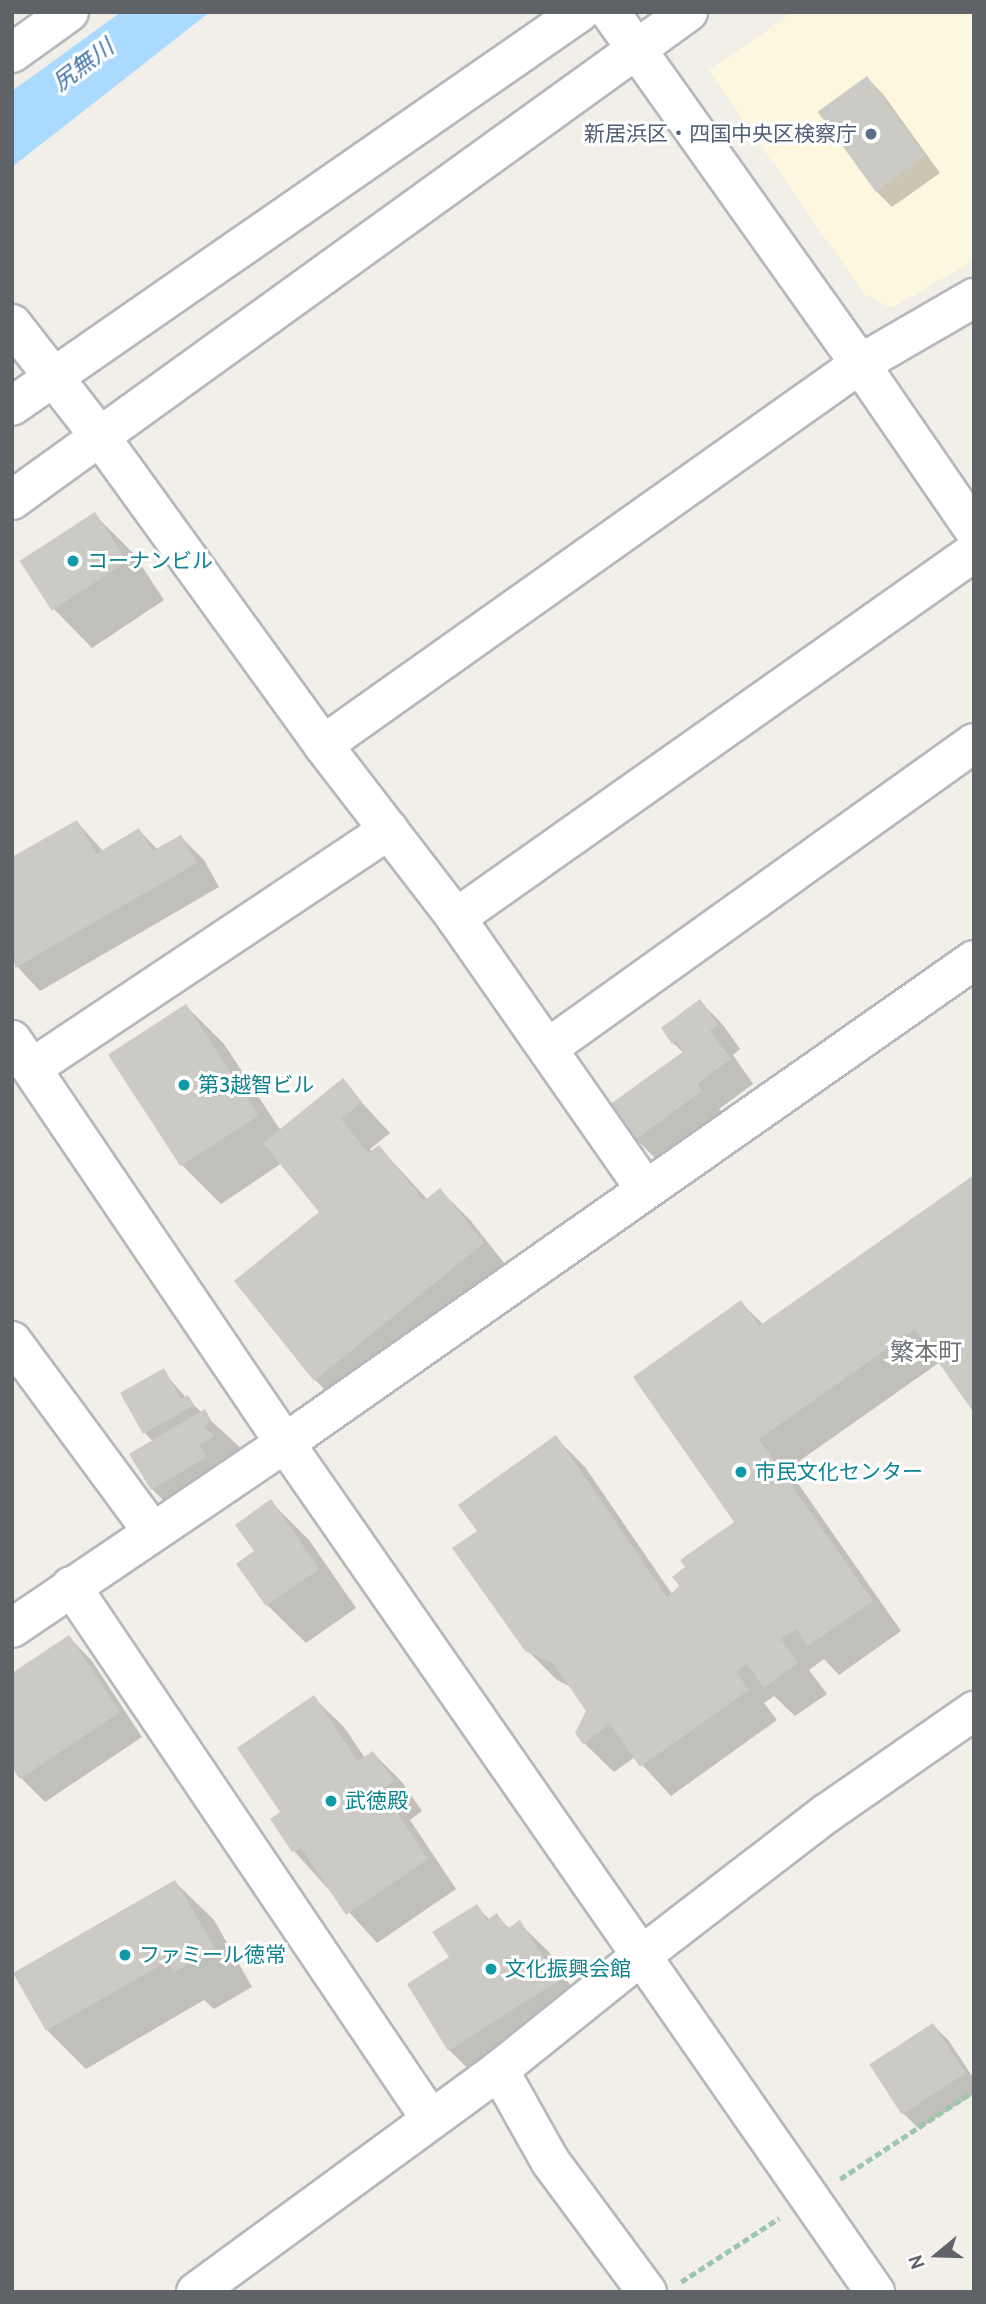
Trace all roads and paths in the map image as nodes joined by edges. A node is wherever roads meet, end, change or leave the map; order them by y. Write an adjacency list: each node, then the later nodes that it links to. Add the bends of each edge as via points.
1 (69, 12): 6 (street)
2 (580, 12): 10 (street)
3 (610, 12): 5 (street)
4 (688, 12): 5 (street)
5 (636, 50): 9 (street); 12 (street)
6 (12, 53)
7 (974, 298): 9 (street)
8 (12, 324): 10 (street)
9 (860, 363): 14 (street); 17 (street)
10 (52, 377): 11 (street); 12 (street)
11 (12, 406)
12 (101, 438): 13 (street); 17 (street)
13 (12, 500)
14 (974, 530)
15 (974, 552): 19 (street)
16 (974, 743): 21 (street)
17 (323, 744): 18 (street)
18 (389, 830): 19 (street); 22 (street)
19 (456, 918): 21 (street)
20 (974, 960): 23 (street)
21 (548, 1048): 23 (street)
22 (21, 1060): 25 (street)
23 (645, 1189): 25 (street)
24 (12, 1341): 26 (street)
25 (285, 1443): 26 (street); 30 (street)
26 (153, 1532): 27 (street)
27 (71, 1586): 28 (street); 32 (street)
28 (12, 1628)
29 (974, 1712): 30 (street, via 827,1813)
30 (641, 1955): 31 (street); 36 (street)
31 (499, 2070): 32 (street); 35 (street, via 550,2161)
32 (430, 2118): 33 (street)
33 (240, 2279): 34 (street)
34 (195, 2292)
35 (647, 2292)
36 (875, 2292)

